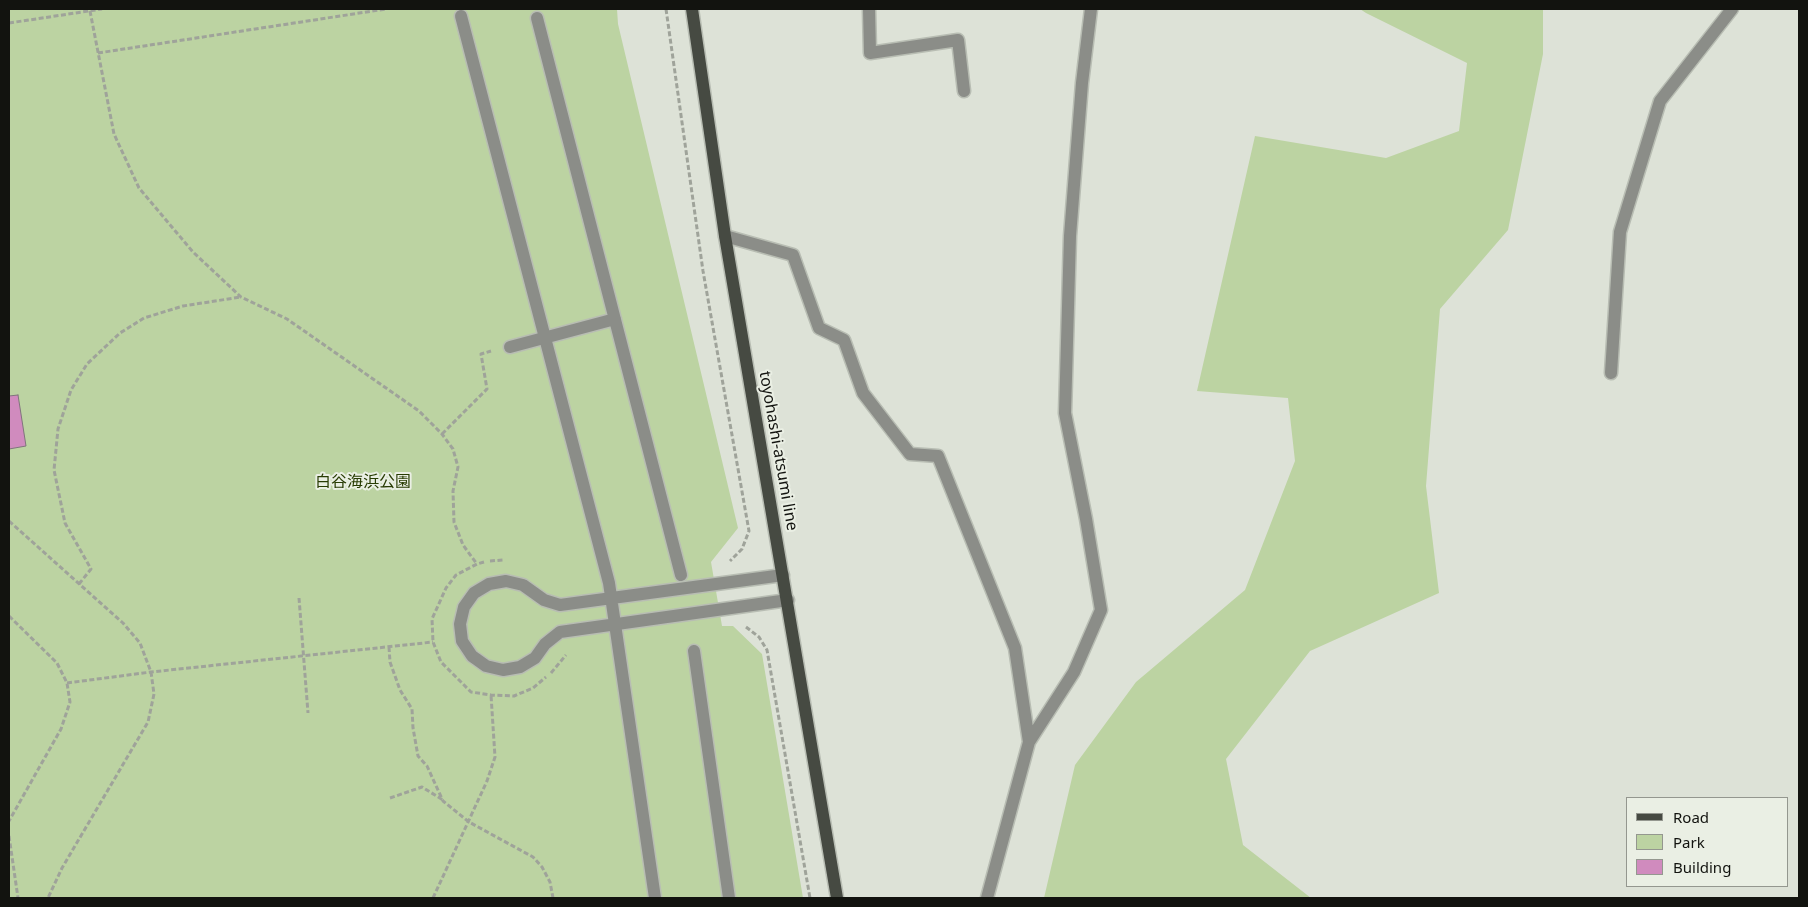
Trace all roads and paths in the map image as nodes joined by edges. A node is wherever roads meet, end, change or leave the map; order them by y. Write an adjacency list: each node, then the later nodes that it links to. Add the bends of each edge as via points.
1 (102, 9): 8 (path)
2 (386, 9): 12 (path)
3 (666, 9): 22 (path, via 703,271 748,531 742,549)
4 (692, 9): 14 (main road, toyohashi-atsumi line)
5 (869, 9): 13 (street, via 870,53 958,40)
6 (1091, 9): 40 (street, via 1070,236 1065,413 1101,610 1074,672)
7 (1732, 9): 19 (street, via 1660,101 1620,232)
8 (90, 11): 11 (path); 12 (path)
9 (461, 16): 17 (street)
10 (537, 18): 16 (street)
11 (9, 23)
12 (98, 52): 15 (path, via 114,134 139,188 193,252)
13 (964, 91)
14 (725, 236): 25 (main road, toyohashi-atsumi line); 40 (street, via 793,255 819,328 844,340 863,393 910,454 938,456 1015,648)
15 (241, 297): 20 (path, via 287,319 419,412); 26 (path, via 183,306 144,318 120,333 87,364 71,390 58,429 54,470 64,523 92,569)
16 (615, 320): 17 (street); 24 (street)
17 (545, 338): 18 (street); 28 (street)
18 (510, 347): 20 (path, via 482,354 487,389)
19 (1611, 373)
20 (442, 434): 23 (path, via 453,449 458,467 453,491 454,522 462,546)
21 (9, 521): 26 (path)
22 (729, 562)
23 (477, 564)
24 (681, 575)
25 (783, 576): 28 (street); 29 (main road, toyohashi-atsumi line)
26 (79, 584): 36 (path, via 123,623 140,643)
27 (299, 598): 35 (path)
28 (611, 598): 31 (street); 31 (street, via 560,605 544,600 523,585 506,581 489,584 474,593 464,607 460,624 462,641 472,656 486,666 503,670 520,667 535,658 560,632)
29 (788, 600): 31 (street); 52 (main road, toyohashi-atsumi line)
30 (9, 616): 37 (path, via 57,663)
31 (615, 624): 50 (street)
32 (433, 642): 33 (path)
33 (389, 647): 35 (path); 42 (path, via 390,662 400,690 412,709 418,756 427,766)
34 (694, 651): 51 (street)
35 (304, 656): 36 (path); 39 (path)
36 (151, 672): 37 (path); 47 (path, via 154,694 148,722 62,868)
37 (67, 683): 43 (path, via 70,702 61,729)
38 (491, 695): 44 (path, via 494,757)
39 (308, 713)
40 (1029, 742): 53 (street)
41 (390, 798): 42 (path, via 422,788)
42 (443, 801): 44 (path)
43 (9, 821)
44 (469, 822): 48 (path); 49 (path, via 534,857 550,882)
45 (9, 836): 46 (path)
46 (18, 898)
47 (48, 898)
48 (433, 898)
49 (553, 898)
50 (655, 898)
51 (729, 898)
52 (837, 898)
53 (987, 898)

